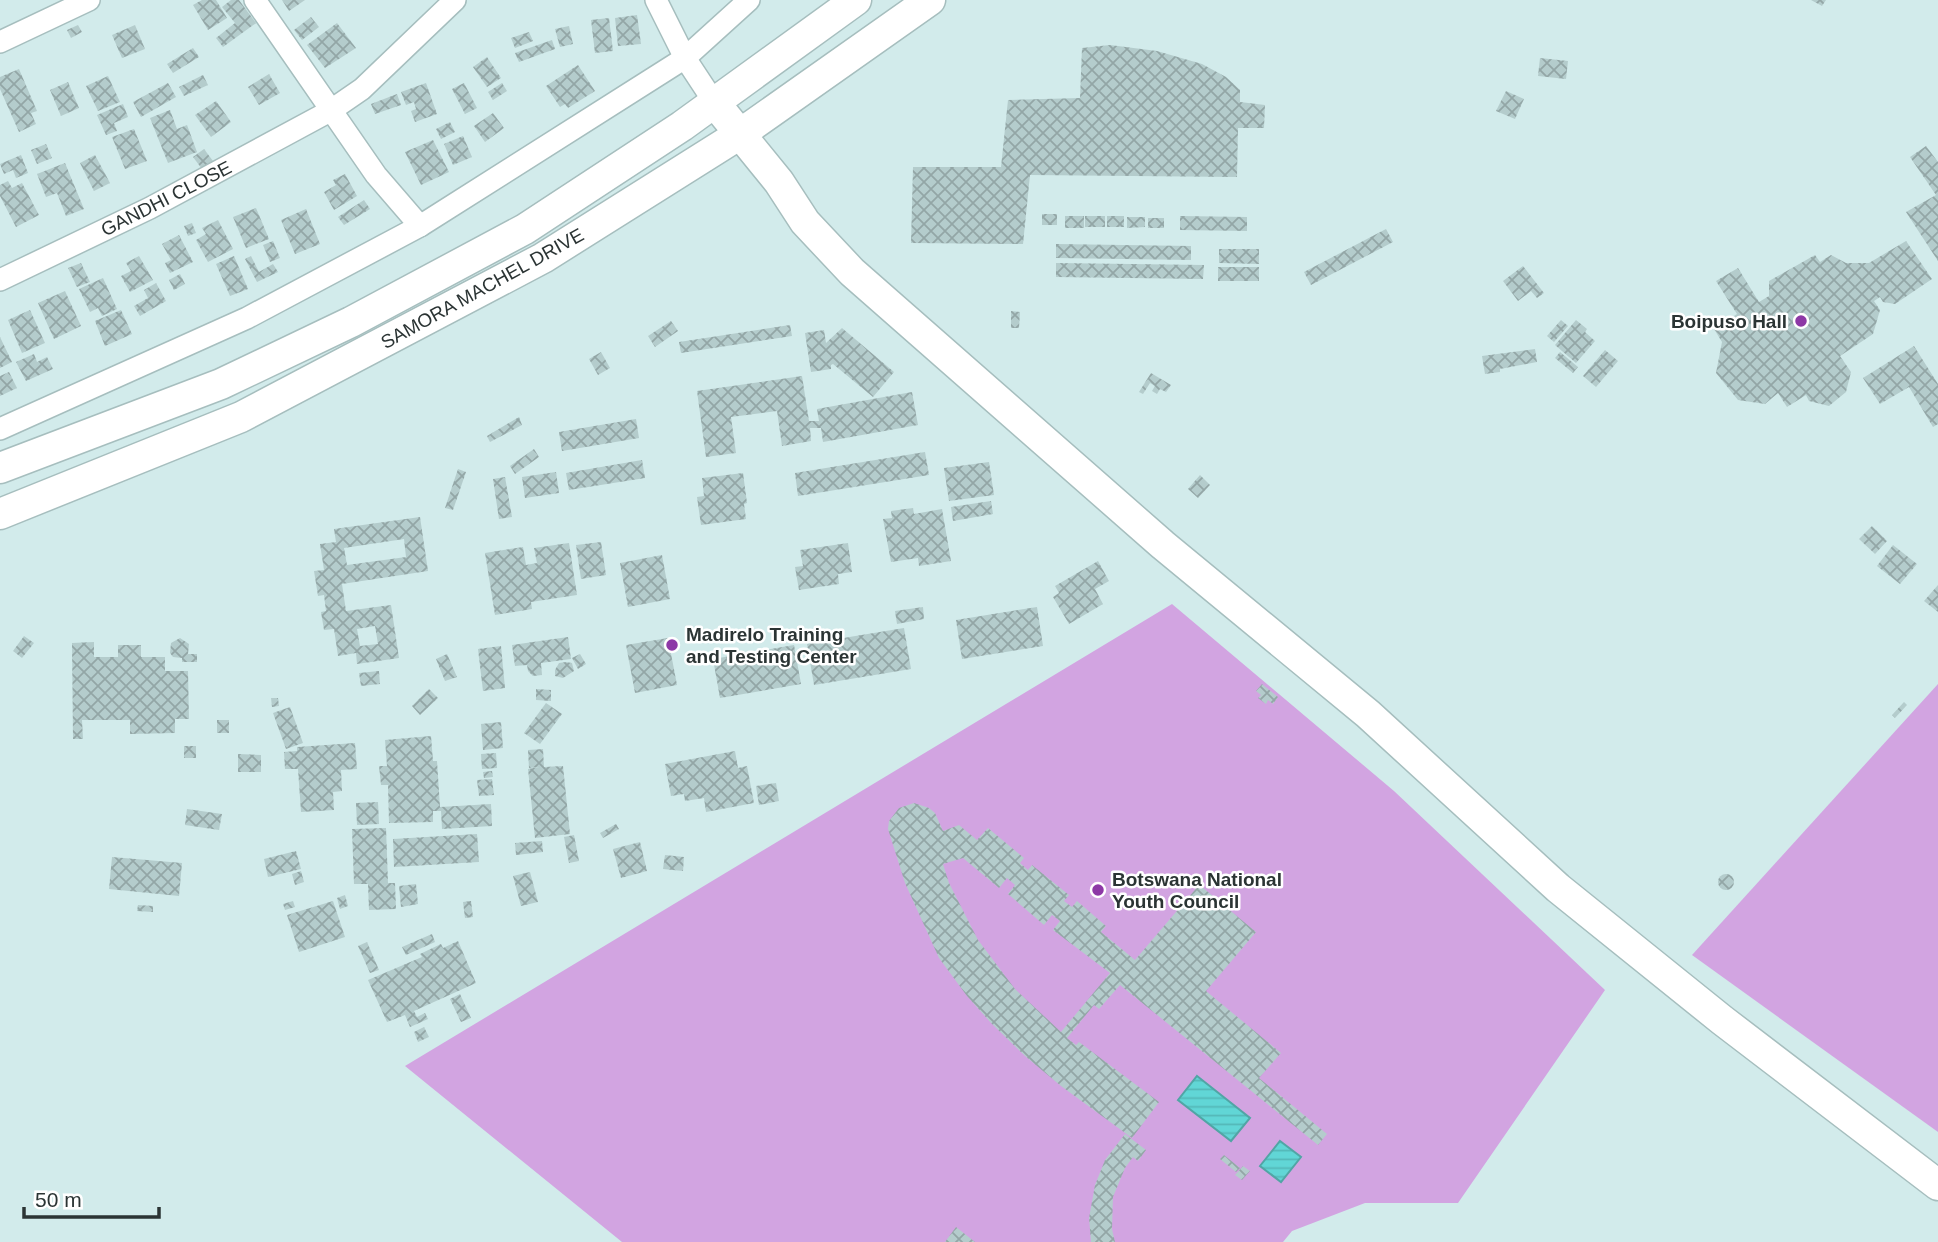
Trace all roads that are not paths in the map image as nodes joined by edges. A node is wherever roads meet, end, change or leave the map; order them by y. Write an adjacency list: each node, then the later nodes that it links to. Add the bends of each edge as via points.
1 (89, 0): 8 (street)
2 (255, 0): 11 (street)
3 (454, 0): 11 (street, GANDHI CLOSE, via 362,89)
4 (656, 0): 9 (street)
5 (748, 0): 9 (street)
6 (856, 0): 10 (main road, SAMORA MACHEL DRIVE)
7 (930, 0): 12 (main road, SAMORA MACHEL DRIVE)
8 (0, 43)
9 (685, 58): 10 (street); 13 (street)
10 (714, 102): 12 (main road); 16 (main road, SAMORA MACHEL DRIVE, via 525,229 351,323 221,384)
11 (330, 111): 13 (street); 14 (street, GANDHI CLOSE, via 150,208)
12 (740, 134): 17 (main road, SAMORA MACHEL DRIVE, via 543,258 253,411); 18 (main road, via 805,222 852,272 1134,520 1368,714 1558,888)
13 (420, 226): 15 (street, via 247,318)
14 (0, 280)
15 (0, 429)
16 (0, 468)
17 (0, 513)
18 (1938, 1185)

